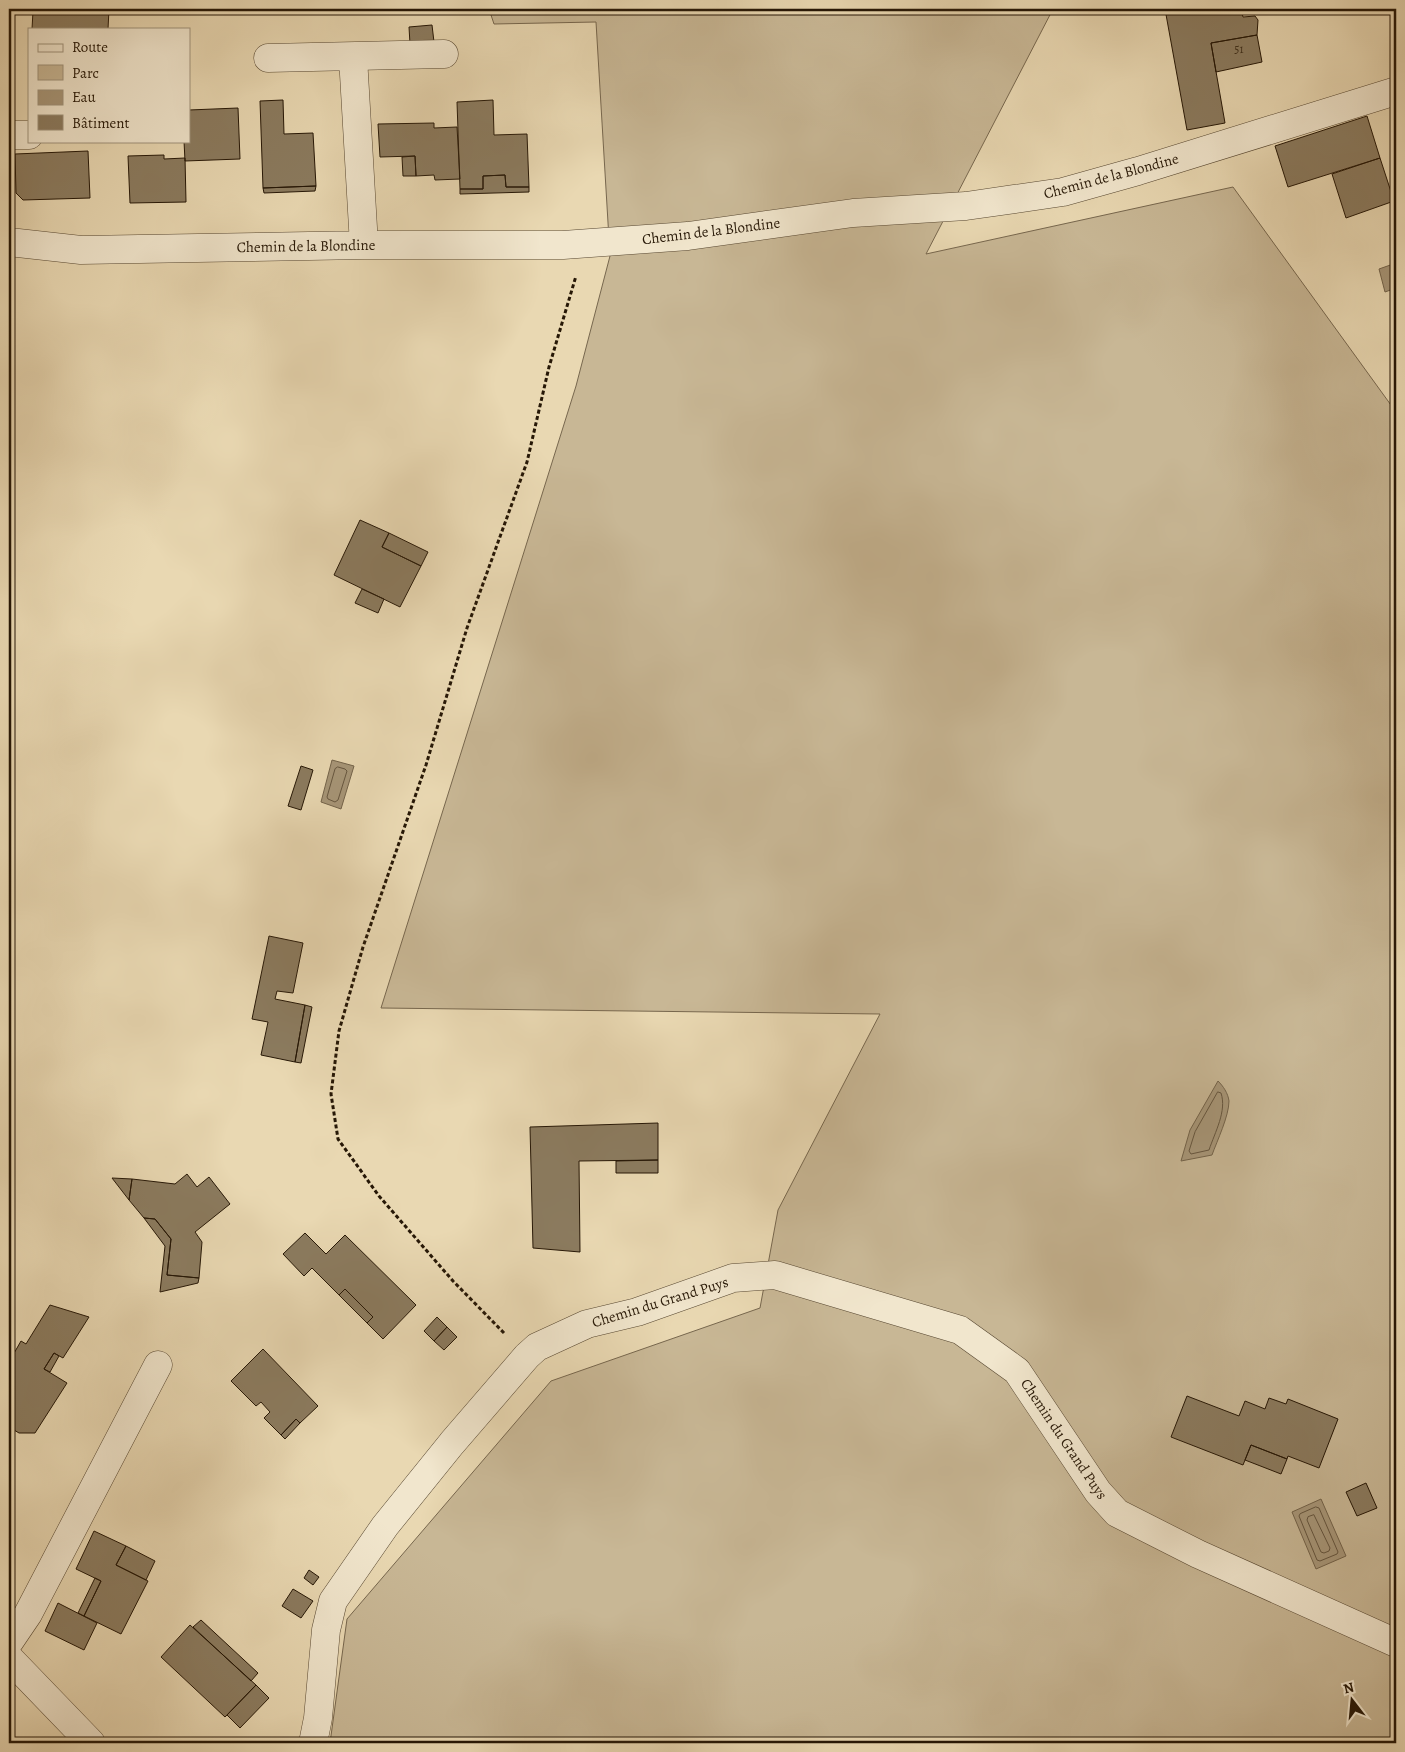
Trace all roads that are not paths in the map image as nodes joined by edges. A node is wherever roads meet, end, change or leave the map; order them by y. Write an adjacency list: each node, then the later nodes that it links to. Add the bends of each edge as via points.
1 (444, 54): 2 (street)
2 (353, 57): 3 (street); 8 (street)
3 (268, 58)
4 (1396, 91): 8 (street, Chemin de la Blondine, via 1062,192 966,206 853,213 688,236 585,243)
5 (28, 135): 6 (street)
6 (9, 136)
7 (9, 242): 8 (street, Chemin de la Blondine, via 81,250)
8 (364, 245)
9 (158, 1365): 10 (street, via 28,1614)
10 (9, 1642)
11 (1396, 1643): 14 (street, Chemin du Grand Puys, via 1198,1554 1117,1513 1098,1492 1017,1371 960,1330 775,1275 733,1278 637,1312 587,1324 537,1347 527,1356 385,1526 333,1601 326,1630)
12 (9, 1658): 13 (street)
13 (90, 1743)
14 (313, 1743)

